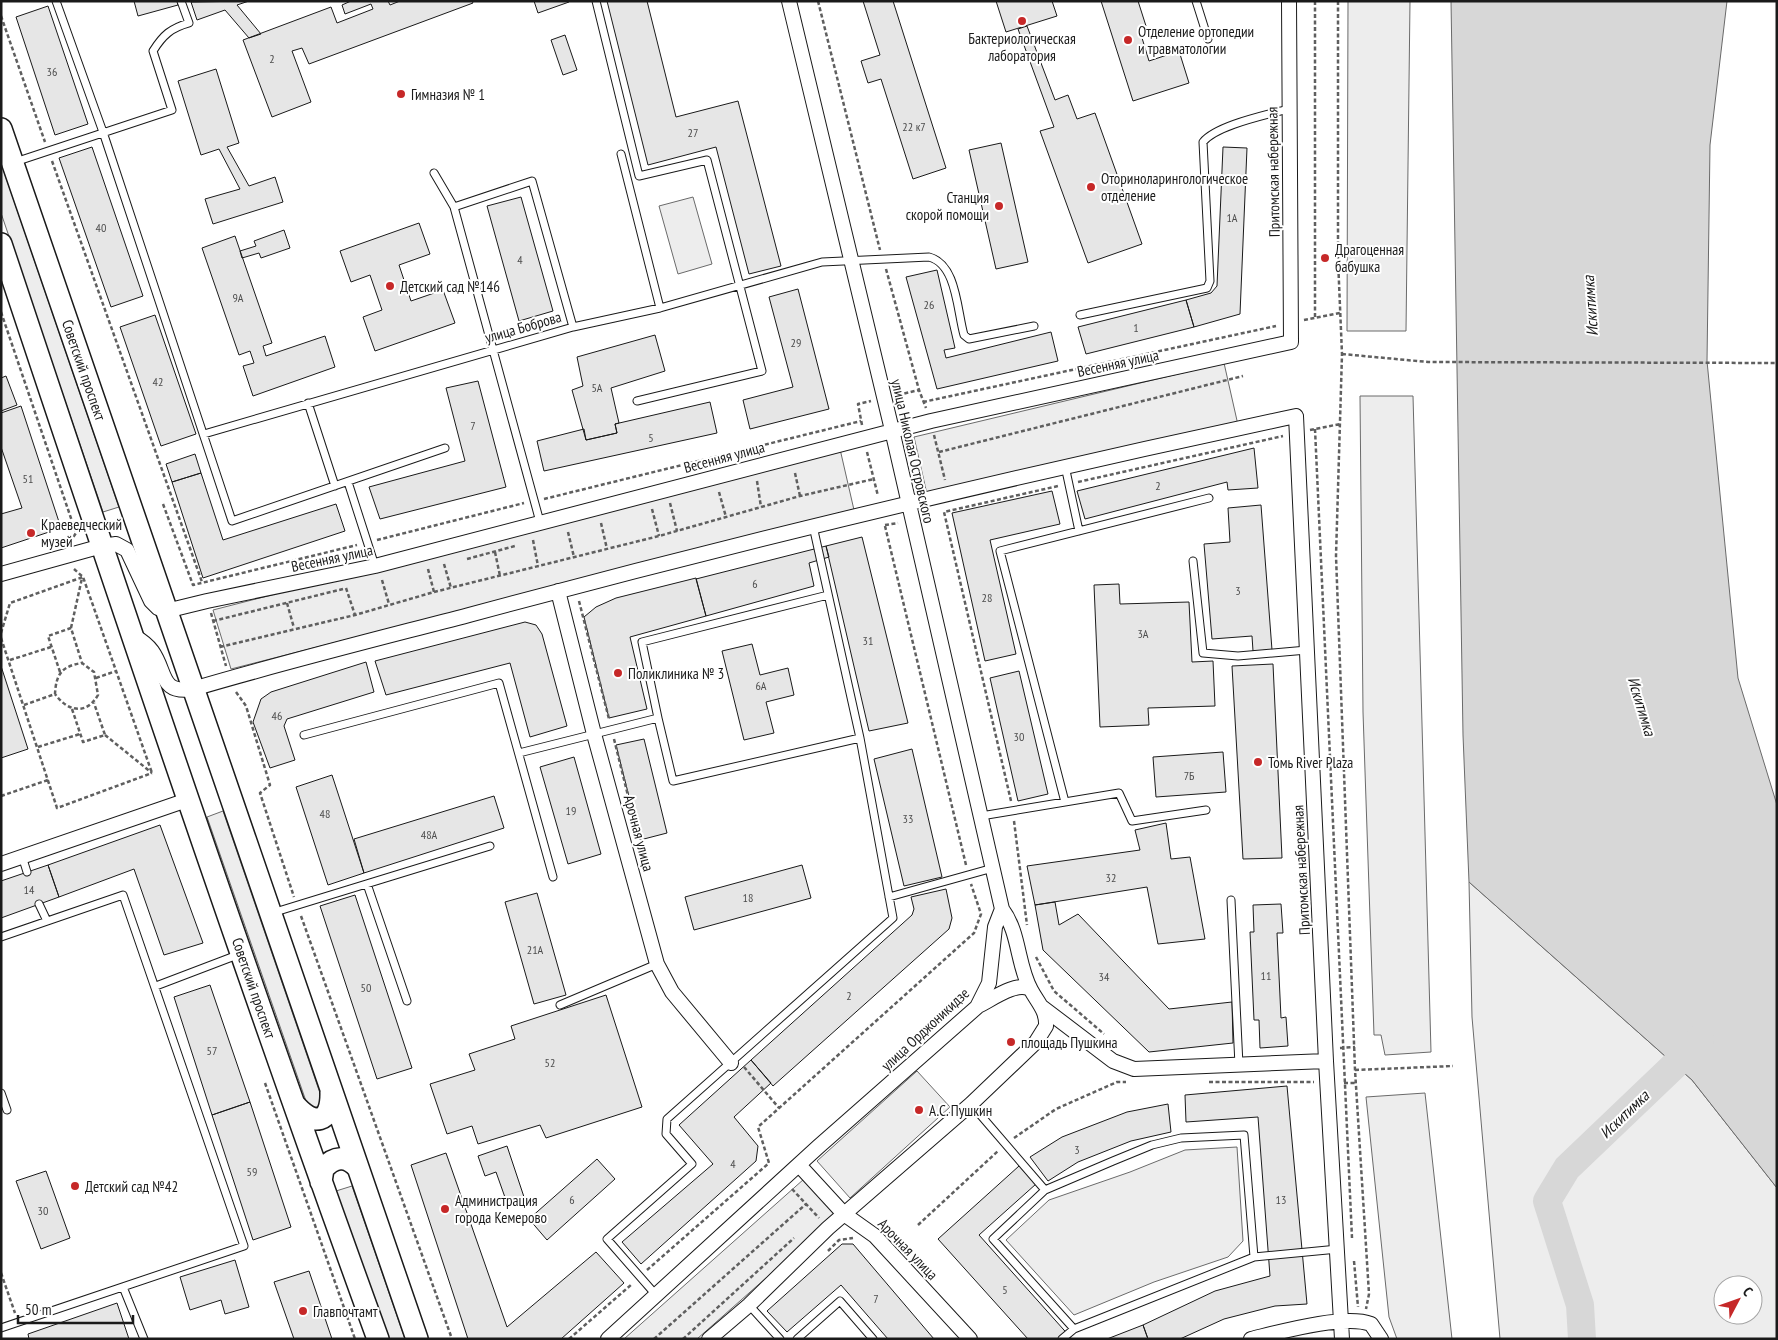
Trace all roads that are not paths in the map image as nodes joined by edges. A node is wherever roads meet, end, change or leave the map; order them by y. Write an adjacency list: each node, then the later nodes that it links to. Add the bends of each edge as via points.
1 (56, 1): 10 (lane)
2 (181, 1): 10 (lane, via 189,24 174,27 161,37 153,50 172,110)
3 (596, 1): 17 (lane, via 639,176 707,160)
4 (790, 1): 16 (street, улица Николая Островского)
5 (1196, 1): 7 (lane)
6 (1289, 1): 8 (street, Притомская набережная)
7 (1208, 39)
8 (1288, 108): 19 (lane, via 1230,125 1208,136 1204,142 1210,281 1207,288); 22 (street, Притомская набережная)
9 (1, 129): 12 (main road, Советский проспект)
10 (103, 132): 12 (lane); 27 (lane)
11 (622, 154): 18 (lane)
12 (12, 162): 43 (main road, Советский проспект)
13 (434, 173): 14 (lane)
14 (454, 207): 21 (lane, via 532,181); 23 (lane)
15 (1, 244): 37 (main road, Советский проспект)
16 (852, 262): 17 (lane, улица Боброва, via 822,262); 20 (lane, улица Боброва, via 938,259 952,283 964,334 970,339); 26 (street, улица Николая Островского)
17 (739, 286): 18 (lane, улица Боброва); 24 (lane, via 762,371)
18 (660, 308): 21 (lane, улица Боброва)
19 (1080, 315)
20 (1034, 326)
21 (572, 327): 23 (lane, улица Боброва)
22 (1291, 342): 26 (street, Весенняя улица)
23 (494, 349): 25 (lane, улица Боброва); 34 (lane)
24 (637, 401)
25 (308, 403): 27 (lane, улица Боброва); 31 (lane)
26 (892, 430): 33 (street, улица Николая Островского); 34 (street, Весенняя улица)
27 (204, 434): 31 (lane, via 232,521)
28 (445, 448): 30 (lane)
29 (1065, 465): 33 (street); 36 (lane); 45 (street, Притомская набережная, via 1296,416)
30 (348, 482): 31 (lane); 39 (lane)
31 (335, 486)
32 (1209, 498): 36 (lane)
33 (909, 503): 35 (street); 55 (street, улица Николая Островского)
34 (540, 522): 39 (street, Весенняя улица)
35 (813, 526): 41 (street); 42 (lane)
36 (1079, 531): 53 (lane, via 1000,551)
37 (102, 546): 40 (street); 43 (street, Советский проспект, via 116,544 127,550 151,601); 44 (main road, Советский проспект)
38 (1193, 561): 45 (lane, via 1202,653 1238,656)
39 (375, 566): 43 (street, Весенняя улица)
40 (1, 574)
41 (558, 591): 46 (street); 48 (street, Арочная улица)
42 (828, 595): 47 (lane, via 642,642); 50 (lane)
43 (166, 611): 46 (main road, Советский проспект)
44 (134, 636): 46 (street, Советский проспект, via 152,651 168,686 175,690); 52 (main road, Советский проспект)
45 (1307, 650): 78 (street, Притомская набережная)
46 (193, 689): 67 (main road, Советский проспект)
47 (658, 718): 48 (lane); 50 (lane, via 673,781)
48 (594, 734): 51 (lane); 71 (street, Арочная улица)
49 (304, 735): 51 (lane, via 499,683)
50 (860, 738): 63 (lane)
51 (519, 754): 61 (lane)
52 (190, 799): 57 (street); 70 (main road, Советский проспект)
53 (1065, 802): 54 (lane, via 1119,793 1132,820); 55 (lane)
54 (1206, 810)
55 (981, 816): 59 (street, улица Николая Островского)
56 (490, 846): 62 (lane)
57 (22, 856): 58 (street); 60 (lane)
58 (1, 864)
59 (993, 868): 63 (lane); 66 (street, улица Николая Островского)
60 (27, 872)
61 (552, 877)
62 (367, 884): 67 (lane); 74 (lane)
63 (889, 896): 79 (lane, via 893,918)
64 (1231, 900): 80 (lane)
65 (39, 904): 68 (lane)
66 (1002, 909): 73 (street, via 1011,925); 76 (street, улица Орджоникидзе, via 995,927 989,983)
67 (270, 914): 81 (main road, Советский проспект)
68 (47, 921): 69 (lane); 72 (lane, via 123,895)
69 (1, 937)
70 (242, 953): 72 (lane); 83 (main road, Советский проспект)
71 (657, 964): 75 (lane); 79 (street, Арочная улица, via 672,992)
72 (156, 986): 93 (lane, via 244,1246)
73 (1030, 989): 76 (street, via 1017,987); 77 (street)
74 (406, 1001)
75 (560, 1005)
76 (977, 1007): 86 (street, улица Орджоникидзе)
77 (1042, 1007): 80 (street, via 1113,1061 1134,1069); 84 (street, via 1046,1020 1043,1034)
78 (1326, 1055): 80 (street); 91 (street, Притомская набережная)
79 (734, 1061): 94 (lane, via 667,1119 666,1134 692,1164 607,1239)
80 (1239, 1065)
81 (331, 1092): 83 (main road, via 332,1105 320,1118 304,1116); 87 (main road, Советский проспект)
82 (1, 1093): 85 (lane)
83 (294, 1104): 88 (main road, Советский проспект)
84 (971, 1104): 89 (lane); 90 (street)
85 (7, 1110)
86 (799, 1165): 90 (street, Арочная улица); 94 (street, улица Орджоникидзе)
87 (358, 1168): 88 (main road, via 351,1160 335,1159 323,1169); 101 (main road, Советский проспект)
88 (321, 1182): 100 (main road, Советский проспект)
89 (1045, 1190): 92 (lane, via 1152,1145 1181,1138 1244,1135); 98 (lane, via 993,1239)
90 (844, 1214): 95 (street); 107 (street, Арочная улица, via 876,1236)
91 (1338, 1249): 92 (lane); 96 (street, Притомская набережная)
92 (1254, 1257): 98 (lane)
93 (123, 1287): 97 (lane); 99 (lane)
94 (656, 1295): 102 (street, улица Орджоникидзе)
95 (749, 1305): 103 (street); 104 (lane)
96 (1341, 1322): 109 (street); 110 (street, Притомская набережная); 111 (street, via 1371,1324)
97 (1, 1328)
98 (1074, 1329): 108 (lane)
99 (144, 1339)
100 (378, 1339)
101 (417, 1339)
102 (608, 1339)
103 (709, 1339)
104 (780, 1339)
105 (797, 1339): 106 (lane, via 840,1301)
106 (873, 1339)
107 (970, 1339)
108 (1062, 1339)
109 (1251, 1339)
110 (1342, 1339)
111 (1381, 1339)

